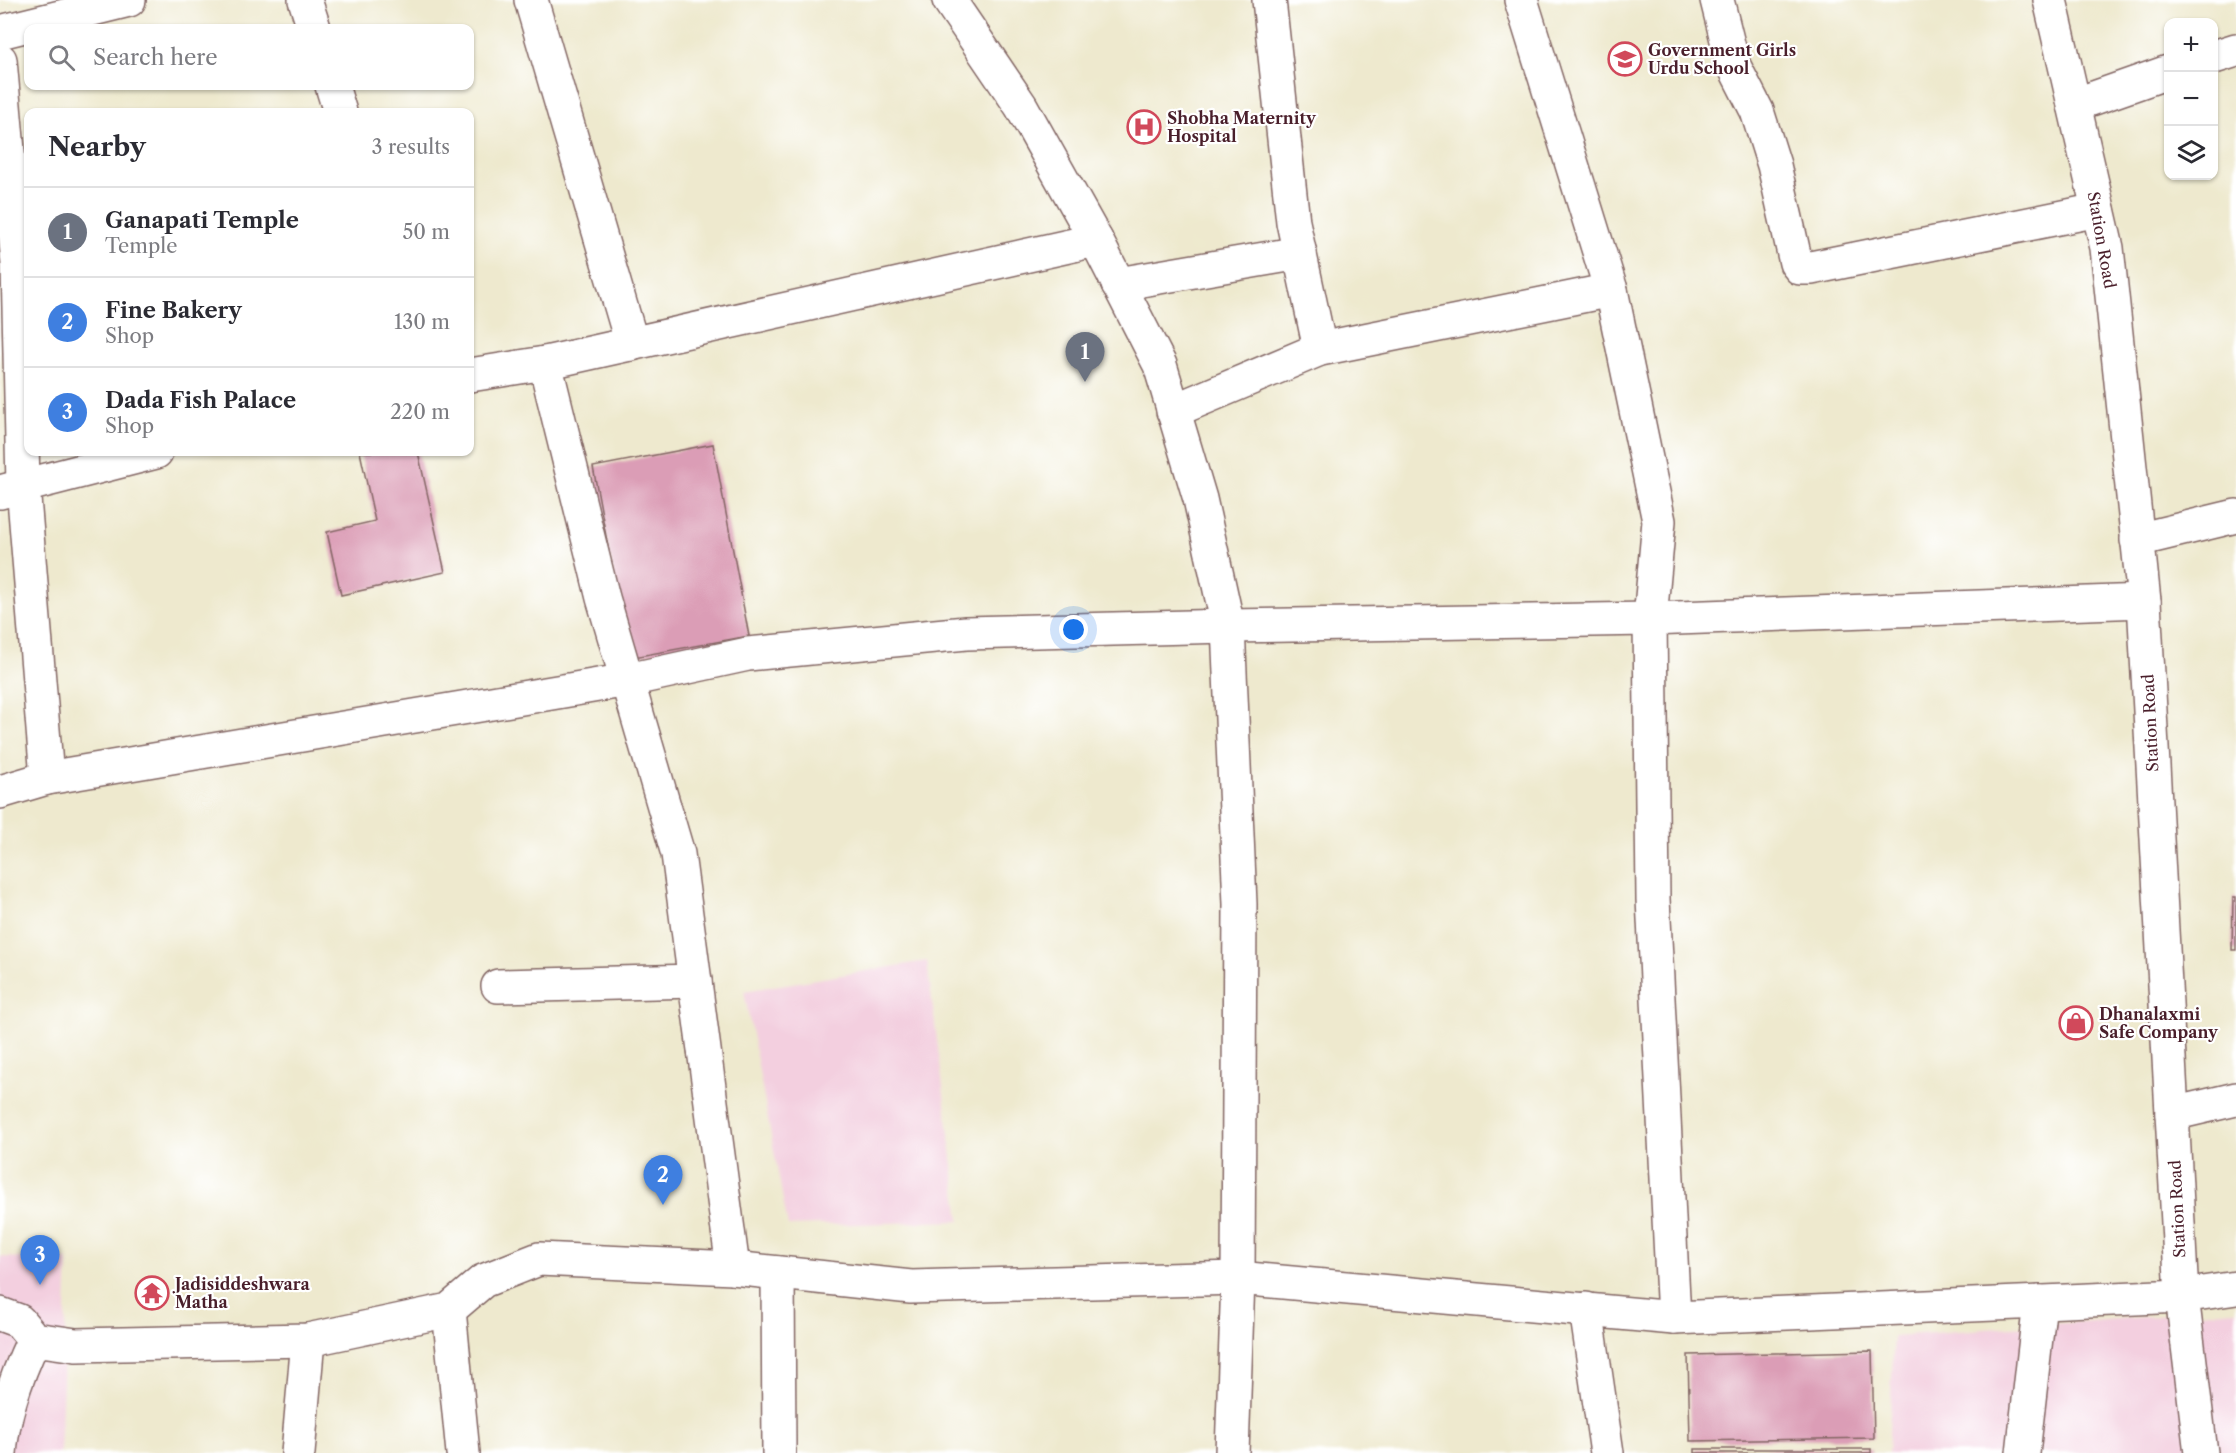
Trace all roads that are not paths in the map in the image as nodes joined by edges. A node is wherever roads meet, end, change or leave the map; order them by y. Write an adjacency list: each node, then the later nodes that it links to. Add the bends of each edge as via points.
1 (129, 0): 9 (street)
2 (305, 0): 10 (street)
3 (531, 0): 26 (street)
4 (949, 0): 21 (street, via 1021,106)
5 (1269, 0): 22 (street, via 1293,222)
6 (1521, 0): 24 (street)
7 (1718, 0): 20 (street, via 1733,64 1757,111 1774,165 1800,268)
8 (2050, 0): 18 (street, Station Road)
9 (32, 24)
10 (313, 24)
11 (24, 26): 12 (street)
12 (0, 32)
13 (2236, 50): 14 (street)
14 (2218, 56)
15 (0, 60): 25 (street)
16 (2164, 74): 18 (street)
17 (333, 90): 19 (street)
18 (2074, 105): 20 (street, Station Road)
19 (339, 108)
20 (2097, 210): 34 (street, Station Road, via 2107,248)
21 (1096, 240): 23 (street); 26 (street)
22 (1300, 254): 23 (street); 27 (street)
23 (1118, 284): 30 (street, via 1160,365)
24 (1611, 290): 27 (street); 36 (street, via 1659,521)
25 (10, 304): 32 (street)
26 (632, 344): 28 (street)
27 (1320, 349): 30 (street)
28 (545, 363): 29 (street); 38 (street, via 603,598)
29 (474, 374)
30 (1173, 411): 37 (street, via 1200,499)
31 (140, 456): 32 (street)
32 (12, 489): 39 (street)
33 (2236, 516): 34 (street)
34 (2137, 540): 35 (street, Station Road)
35 (2144, 601): 36 (street); 44 (street, Station Road)
36 (1650, 619): 37 (street); 54 (street, via 1653,899)
37 (1228, 626): 38 (street, via 966,633 748,654); 47 (street, via 1240,904)
38 (628, 680): 39 (street); 41 (street, via 678,854)
39 (47, 778): 40 (street)
40 (0, 792)
41 (695, 981): 42 (street); 45 (street)
42 (498, 986)
43 (2236, 1099): 44 (street)
44 (2172, 1114): 49 (street, Station Road)
45 (733, 1268): 46 (street); 51 (street, via 539,1259 483,1281)
46 (778, 1273): 47 (street, via 911,1287); 60 (street)
47 (1238, 1278): 52 (street); 61 (street)
48 (2236, 1288): 49 (street)
49 (2182, 1296): 50 (street); 64 (street, Station Road)
50 (2040, 1302): 54 (street); 63 (street)
51 (449, 1310): 56 (street); 59 (street)
52 (1586, 1310): 54 (street); 62 (street)
53 (0, 1314): 55 (street, via 19,1321)
54 (1674, 1318)
55 (34, 1339): 56 (street, via 76,1345); 57 (street, via 17,1374)
56 (308, 1340): 58 (street)
57 (0, 1444)
58 (298, 1453)
59 (463, 1453)
60 (779, 1453)
61 (1232, 1453)
62 (1608, 1453)
63 (2023, 1453)
64 (2201, 1453)

